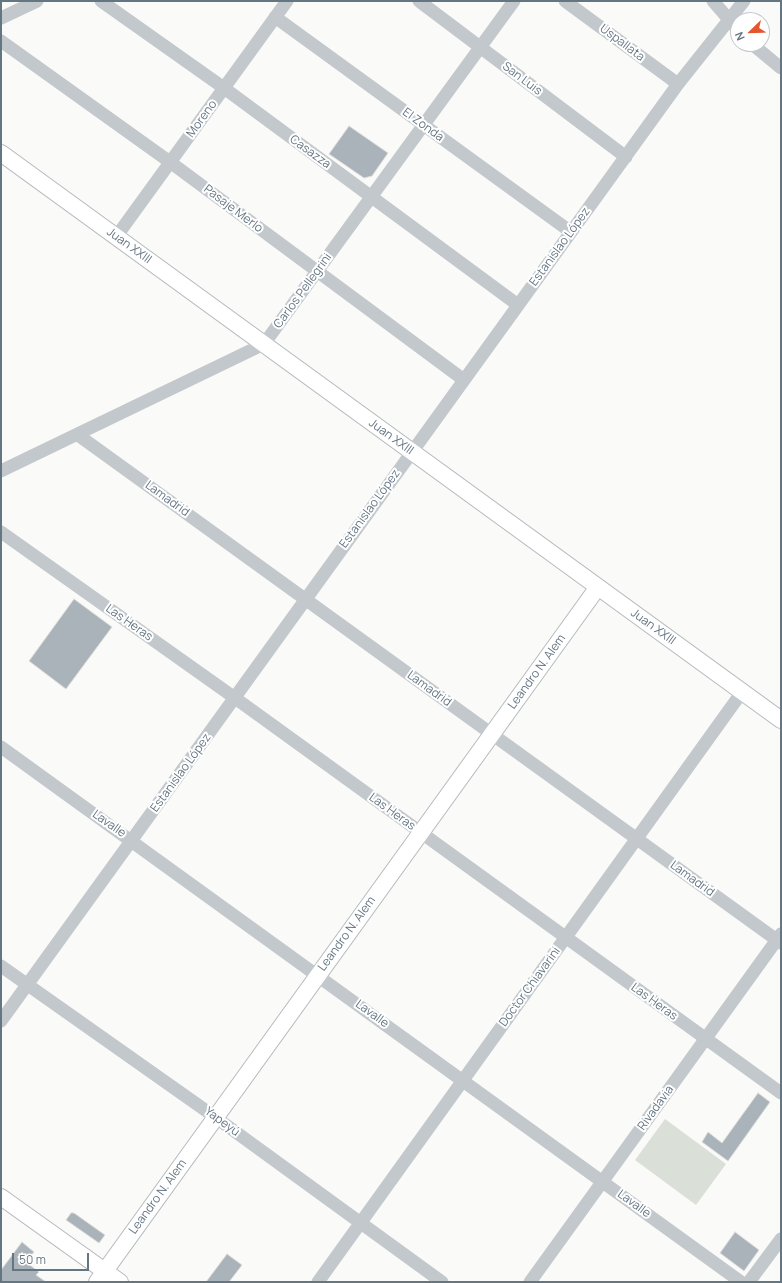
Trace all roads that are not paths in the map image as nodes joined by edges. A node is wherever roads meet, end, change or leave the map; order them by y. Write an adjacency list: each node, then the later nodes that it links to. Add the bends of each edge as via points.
1 (37, 1): 10 (street)
2 (101, 1): 17 (street, Casazza)
3 (287, 1): 9 (street, Moreno)
4 (419, 1): 13 (street, San Luis)
5 (514, 1): 13 (street, Carlos Pellegrini)
6 (566, 1): 16 (street, Uspallata)
7 (713, 1): 11 (street)
8 (744, 1): 11 (street, Estanislao López)
9 (275, 17): 17 (street, Moreno); 18 (street, El Zonda)
10 (1, 18)
11 (728, 19): 16 (street, Estanislao López)
12 (1, 41): 21 (street, Pasaje Merlo)
13 (480, 47): 18 (street, Carlos Pellegrini); 20 (street, San Luis)
14 (762, 52): 15 (street)
15 (781, 68)
16 (678, 84): 20 (street, Estanislao López)
17 (224, 88): 21 (street, Moreno); 22 (street, Casazza)
18 (424, 125): 22 (street, Carlos Pellegrini); 23 (street, El Zonda)
19 (1, 153): 24 (main road, Juan XXIII)
20 (626, 156): 23 (street, Estanislao López)
21 (170, 162): 24 (street, Moreno); 25 (street, Pasaje Merlo)
22 (371, 197): 25 (street, Carlos Pellegrini); 26 (street, Casazza)
23 (571, 232): 26 (street, Estanislao López)
24 (116, 237): 27 (main road, Juan XXIII)
25 (317, 272): 27 (street, Carlos Pellegrini); 28 (street, Pasaje Merlo)
26 (518, 305): 28 (street, Estanislao López)
27 (264, 344): 29 (street, Carlos Pellegrini); 30 (main road, Juan XXIII)
28 (464, 380): 30 (street, Estanislao López)
29 (78, 435): 31 (street, Carlos Pellegrini); 34 (street, Lamadrid)
30 (412, 452): 33 (main road, Juan XXIII); 34 (street, Estanislao López)
31 (1, 471)
32 (1, 532): 36 (street, Las Heras)
33 (598, 587): 35 (main road, Juan XXIII); 38 (main road, Leandro N. Alem)
34 (305, 600): 36 (street, Estanislao López); 38 (street, Lamadrid)
35 (742, 692): 37 (main road, Juan XXIII); 41 (street, Doctor Chiavarini)
36 (235, 698): 40 (street, Las Heras); 42 (street, Estanislao López)
37 (781, 720)
38 (492, 734): 40 (main road, Leandro N. Alem); 41 (street, Lamadrid)
39 (1, 747): 42 (street, Lavalle)
40 (420, 833): 43 (street, Las Heras); 46 (main road, Leandro N. Alem)
41 (637, 839): 43 (street, Doctor Chiavarini); 44 (street, Lamadrid)
42 (132, 841): 46 (street, Lavalle); 47 (street, Estanislao López)
43 (565, 938): 49 (street, Las Heras); 50 (street, Doctor Chiavarini)
44 (780, 939): 49 (street, Rivadavia)
45 (1, 966): 47 (street, Yapeyú)
46 (318, 975): 50 (street, Lavalle); 52 (main road, Leandro N. Alem)
47 (28, 985): 48 (street, Estanislao López); 52 (street, Yapeyú)
48 (1, 1021)
49 (705, 1039): 51 (street, Las Heras); 53 (street, Rivadavia)
50 (463, 1080): 53 (street, Lavalle); 55 (street, Doctor Chiavarini)
51 (781, 1093)
52 (215, 1117): 55 (street, Yapeyú); 57 (main road, Leandro N. Alem)
53 (603, 1182): 61 (street, Rivadavia); 62 (street, Lavalle)
54 (1, 1196): 57 (main road)
55 (361, 1223): 59 (street, Doctor Chiavarini); 60 (street, Yapeyú)
56 (781, 1239): 63 (street)
57 (100, 1277): 58 (main road)
58 (120, 1282)
59 (318, 1282)
60 (442, 1282)
61 (530, 1282)
62 (741, 1282)
63 (748, 1282)

